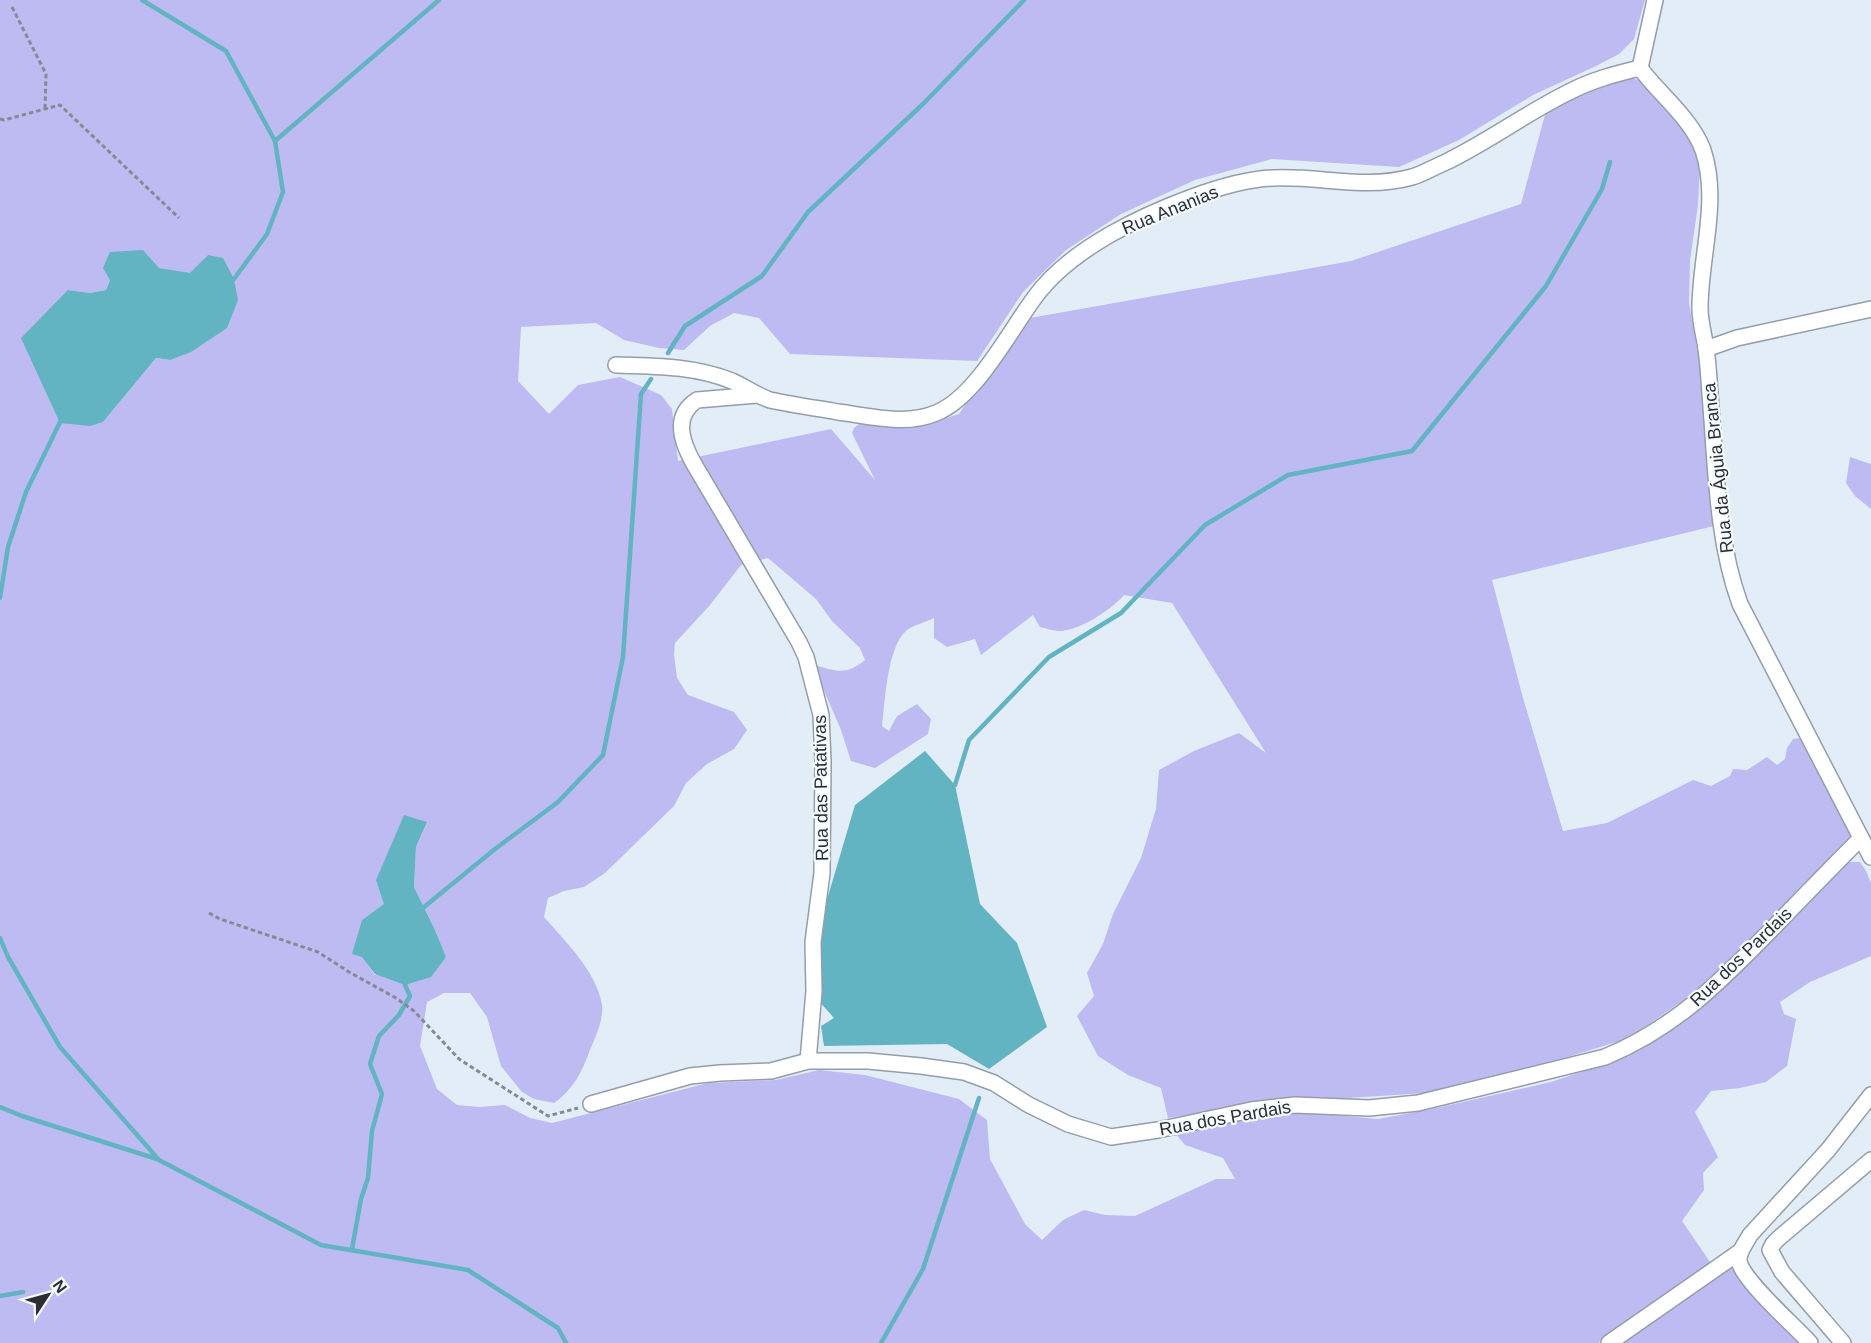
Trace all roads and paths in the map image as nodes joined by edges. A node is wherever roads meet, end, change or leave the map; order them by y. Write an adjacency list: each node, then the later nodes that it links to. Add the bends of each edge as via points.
1 (1655, 0): 3 (street)
2 (12, 7): 4 (path, via 46,74)
3 (1640, 68): 8 (street, Rua da Águia Branca, via 1697,137 1709,178 1700,311); 10 (street, Rua Ananias, via 1598,79 1567,93 1490,139 1416,176 1389,183 1256,180 1182,201 1146,216 1109,235 1050,279 970,387 934,415 875,418 786,404)
4 (45, 109): 5 (path); 6 (path, via 60,105)
5 (0, 118)
6 (179, 218)
7 (1871, 309): 8 (street, via 1737,338)
8 (1706, 349): 11 (street, Rua da Águia Branca, via 1723,540 1731,580)
9 (616, 365): 10 (street, Rua Ananias, via 700,372 734,382)
10 (757, 395): 14 (street, Rua das Patativas, via 697,400 685,412 681,431 694,464 806,657 821,715 822,873 814,933)
11 (1861, 837): 12 (street, Rua da Águia Branca); 14 (street, Rua dos Pardais, via 1733,970 1651,1034 1605,1057 1418,1103 1369,1108 1295,1105 1111,1137 1068,1124 994,1083 964,1072 868,1061)
12 (1871, 857)
13 (209, 913): 16 (path, via 318,952 396,998 414,1011 459,1059 548,1116)
14 (808, 1061): 16 (street, Rua dos Pardais, via 771,1071 690,1076)
15 (1871, 1095): 18 (street, via 1828,1150 1750,1235)
16 (591, 1104)
17 (1871, 1160): 21 (street, via 1770,1250 1782,1272)
18 (1741, 1251): 19 (street); 20 (street, via 1739,1262 1745,1272)
19 (1609, 1343)
20 (1810, 1343)
21 (1843, 1343)

